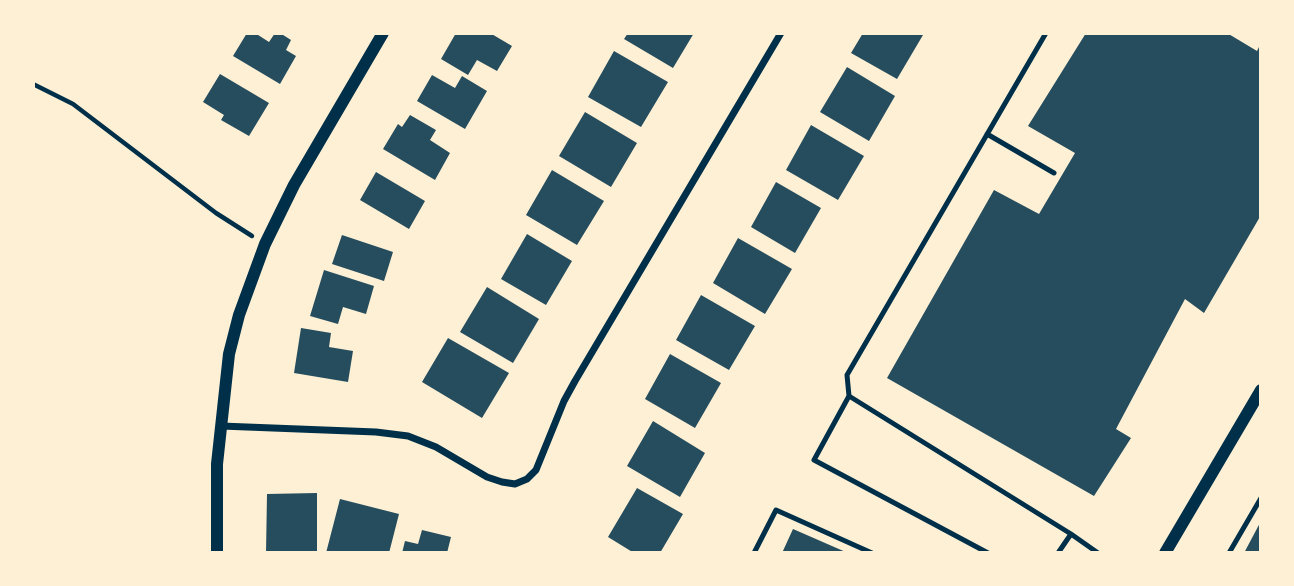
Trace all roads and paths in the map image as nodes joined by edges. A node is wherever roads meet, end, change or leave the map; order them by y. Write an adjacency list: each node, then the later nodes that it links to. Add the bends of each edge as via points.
1 (383, 33): 7 (street)
2 (781, 33): 10 (street, via 575,381 536,470 527,479 515,484 487,477 408,436)
3 (1046, 33): 5 (lane)
4 (33, 84): 7 (path, via 73,104 216,213)
5 (987, 134): 6 (lane); 9 (lane, via 847,375)
6 (1054, 173)
7 (265, 244): 10 (street, via 229,354)
8 (1261, 390): 19 (street)
9 (849, 396): 12 (lane); 16 (lane, via 814,460)
10 (221, 426): 13 (street)
11 (1261, 498): 20 (lane)
12 (1071, 534): 17 (lane); 18 (lane)
13 (217, 553)
14 (754, 553): 15 (lane, via 776,510)
15 (872, 553)
16 (988, 553)
17 (1058, 553)
18 (1098, 553)
19 (1164, 553)
20 (1229, 553)

